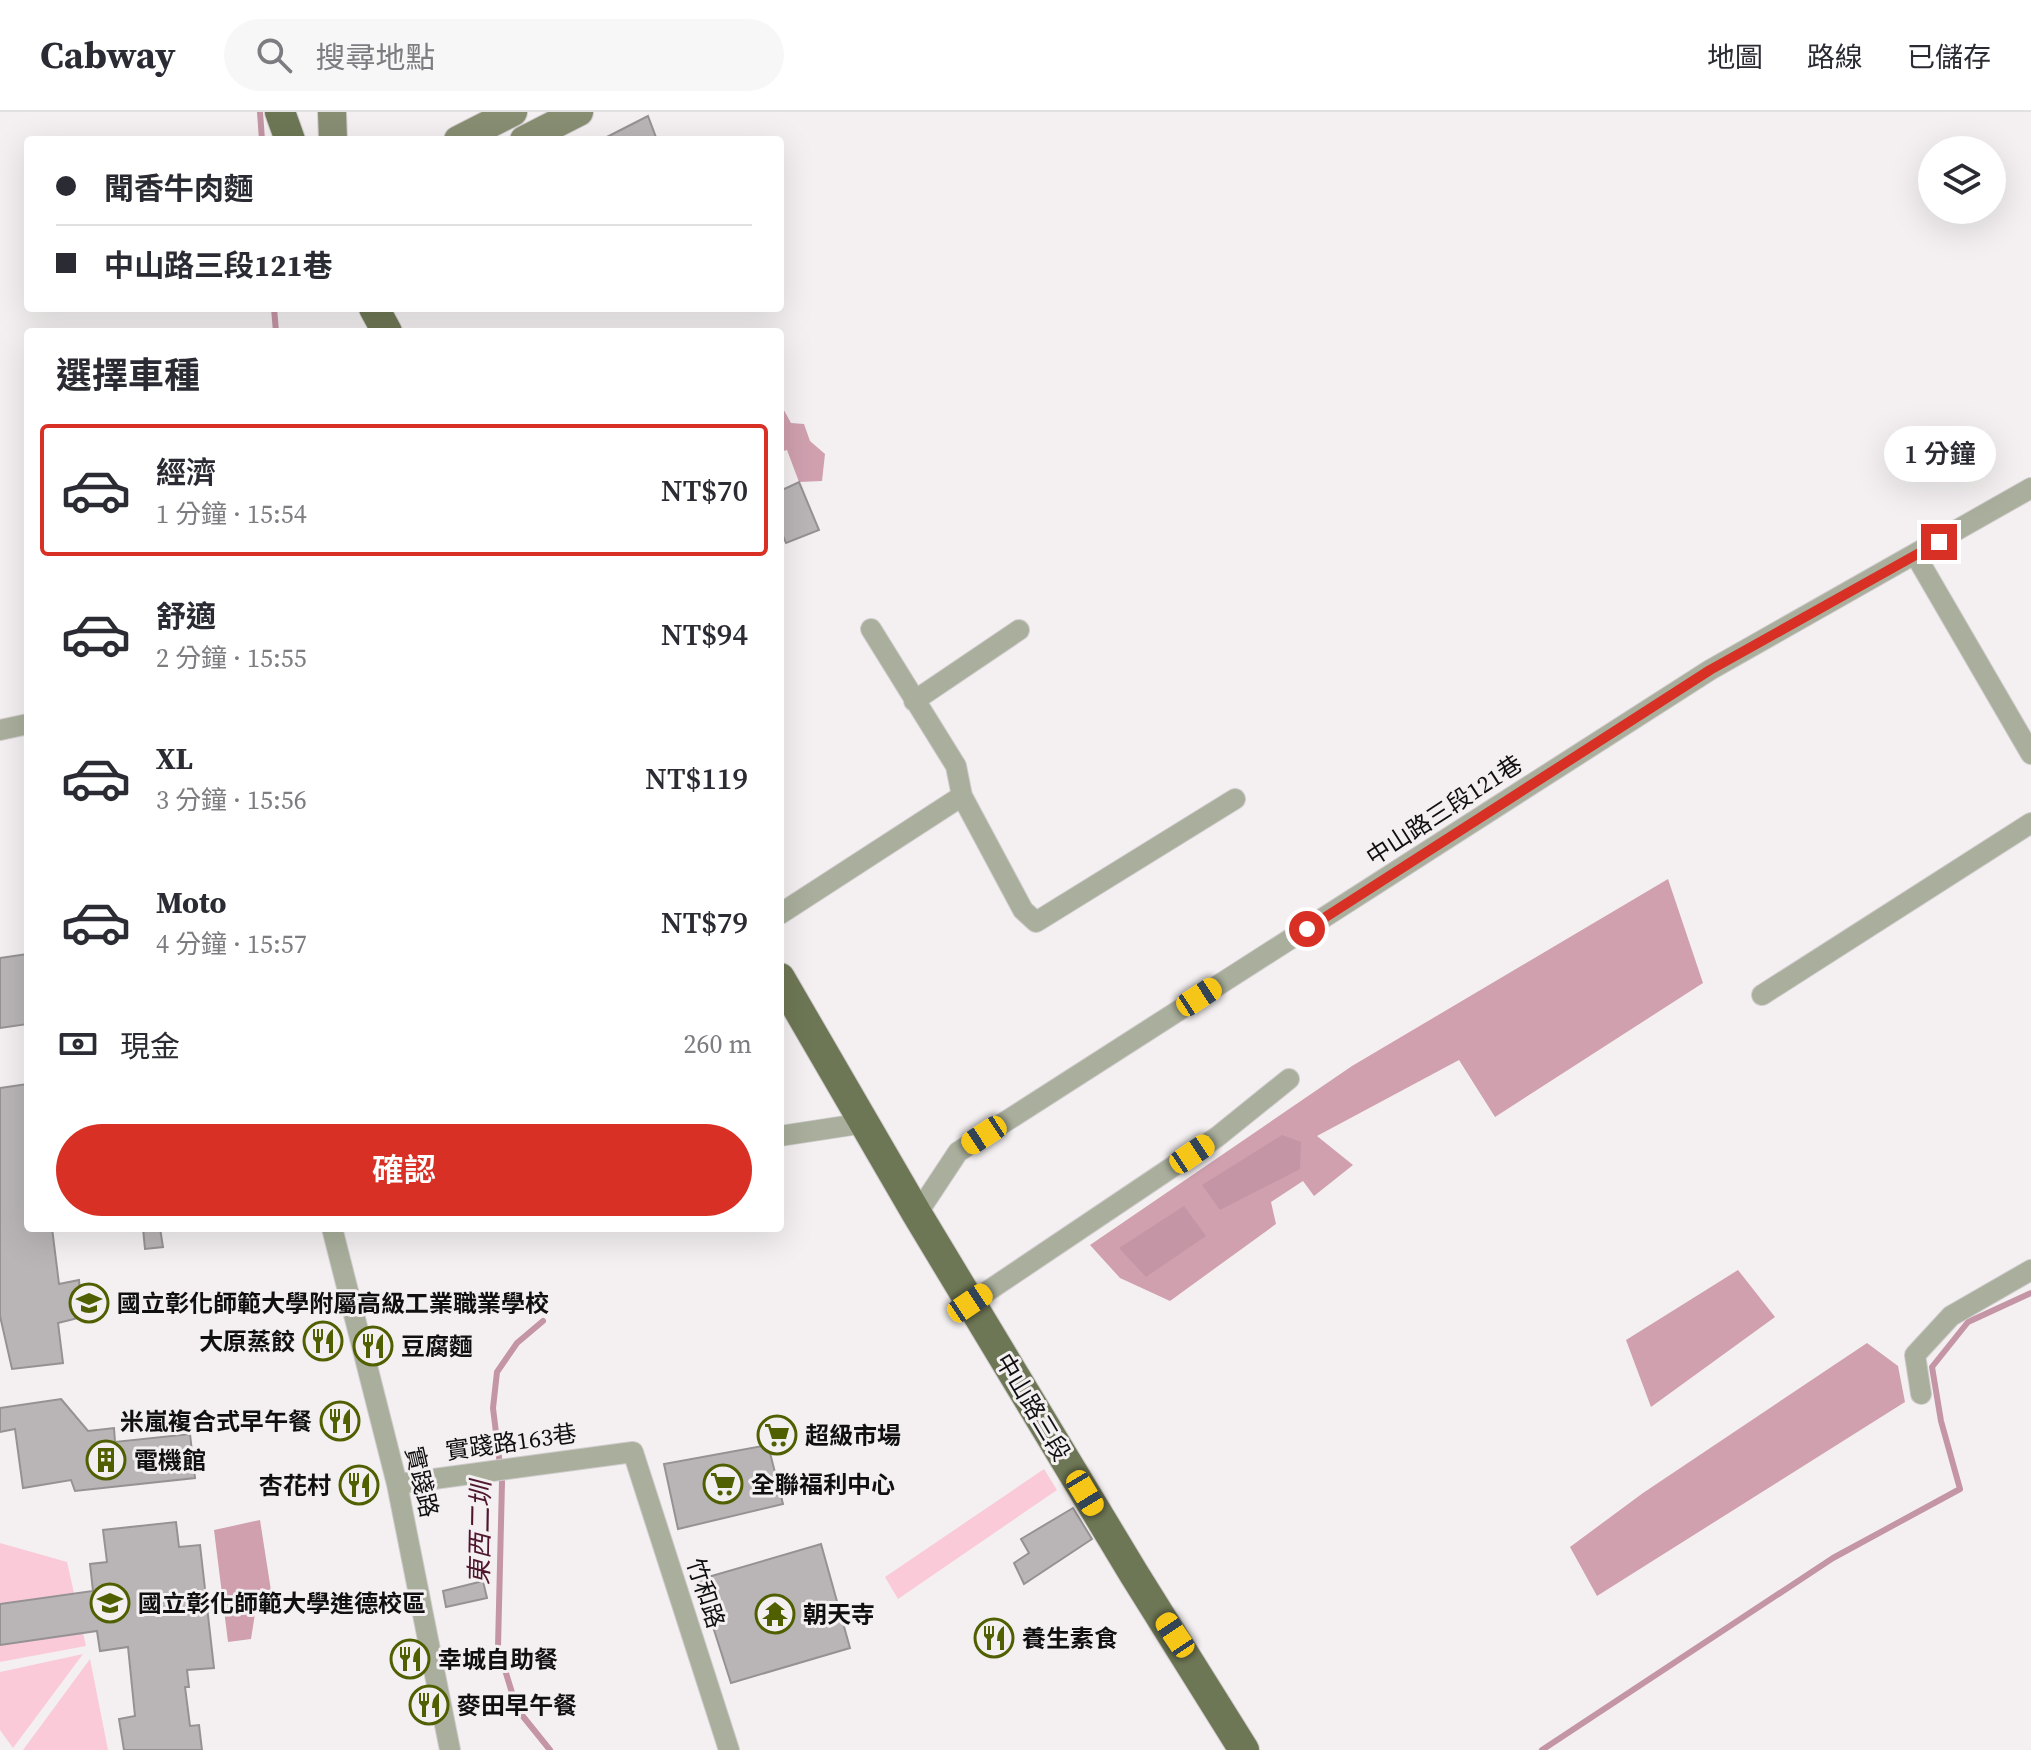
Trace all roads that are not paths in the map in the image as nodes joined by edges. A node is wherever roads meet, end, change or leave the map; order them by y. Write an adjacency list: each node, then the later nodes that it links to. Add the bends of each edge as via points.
1 (280, 112): 5 (main road)
2 (332, 112): 6 (street)
3 (513, 112): 7 (street)
4 (579, 112): 8 (street)
5 (289, 136)
6 (333, 136)
7 (466, 136)
8 (532, 136)
9 (2031, 488): 10 (street, 中山路三段121巷)
10 (1916, 556): 16 (street); 26 (street, 中山路三段121巷, via 1710,670 958,1152)
11 (871, 629): 13 (street)
12 (1019, 630): 13 (street)
13 (914, 701): 17 (street, via 956,766)
14 (24, 725): 15 (street)
15 (0, 730)
16 (2031, 754)
17 (962, 796): 18 (street, via 1023,910 1036,922); 20 (street)
18 (1235, 799)
19 (2031, 823): 22 (street)
20 (784, 911)
21 (784, 985): 24 (main road, 中山路三段)
22 (1762, 995)
23 (1289, 1079): 29 (street, via 1217,1137)
24 (865, 1123): 25 (street); 26 (main road, 中山路三段)
25 (784, 1135)
26 (917, 1214): 29 (main road, 中山路三段)
27 (333, 1232): 32 (street, 實踐路)
28 (2031, 1270): 30 (street, via 1951,1316 1915,1355)
29 (970, 1303): 35 (main road, 中山路三段)
30 (1921, 1394)
31 (633, 1452): 32 (street, 實踐路163巷); 34 (street, 竹和路)
32 (397, 1484): 33 (street, 實踐路)
33 (450, 1750)
34 (729, 1750)
35 (1244, 1750)

